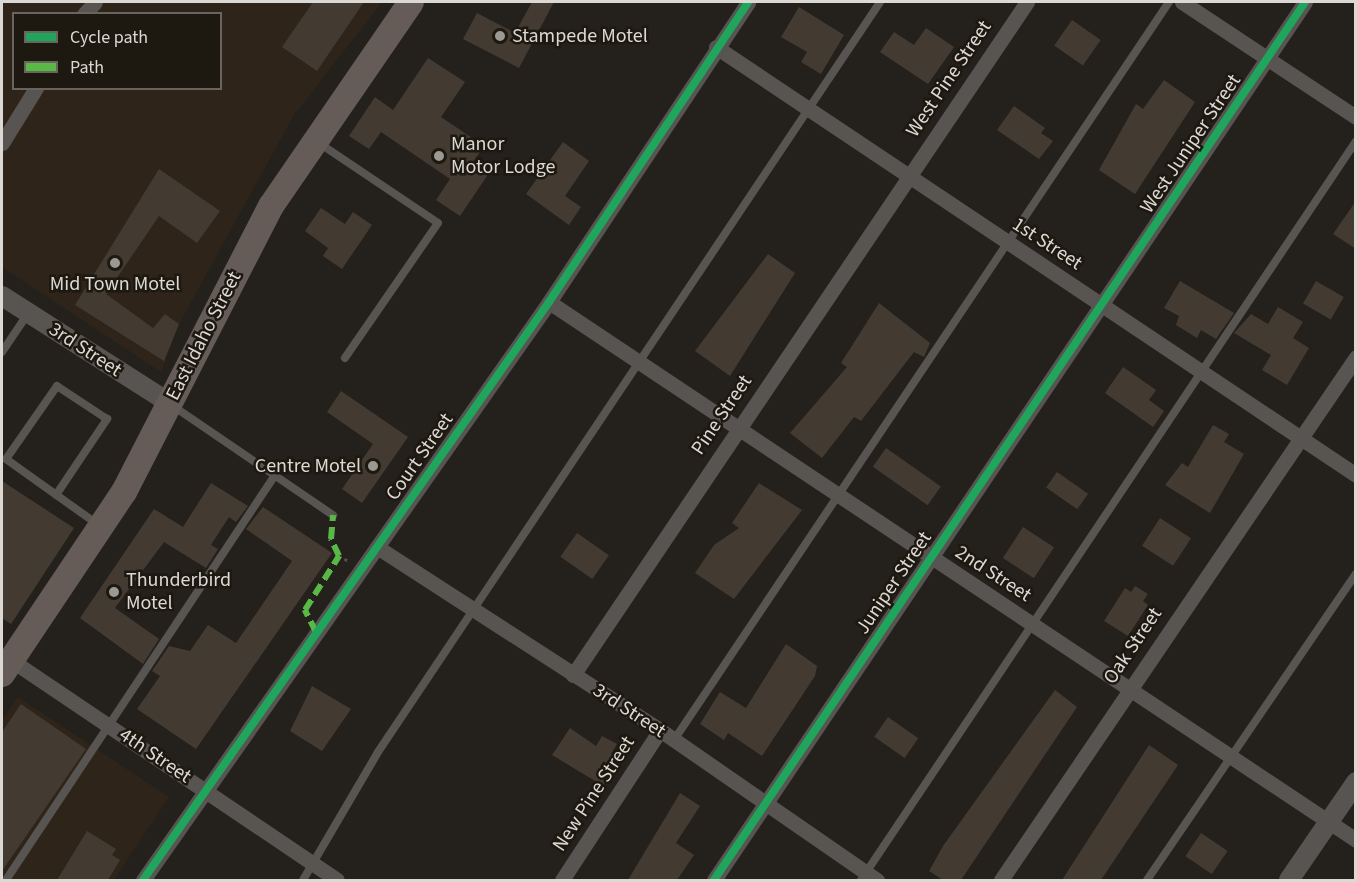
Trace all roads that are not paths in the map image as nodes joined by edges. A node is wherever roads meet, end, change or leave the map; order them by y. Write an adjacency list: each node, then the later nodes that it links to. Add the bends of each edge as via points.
1 (411, 2): 14 (main road, East Idaho Street)
2 (748, 2): 8 (street, Court Street)
3 (880, 2): 11 (lane)
4 (1027, 2): 17 (street, West Pine Street)
5 (1169, 2): 18 (lane)
6 (1182, 2): 9 (street)
7 (1305, 2): 9 (street, West Juniper Street)
8 (716, 47): 11 (street, 1st Street); 20 (street, Court Street)
9 (1268, 60): 12 (street); 21 (street, West Juniper Street)
10 (34, 90): 13 (street)
11 (806, 110): 17 (street, 1st Street); 26 (lane)
12 (1356, 117)
13 (6, 124): 16 (street)
14 (312, 138): 25 (lane, via 438,224); 28 (main road, East Idaho Street, via 271,206)
15 (1356, 141): 27 (lane)
16 (2, 143)
17 (907, 179): 18 (street, 1st Street); 29 (street, Pine Street)
18 (1005, 242): 21 (street, 1st Street); 33 (lane)
19 (2, 296): 22 (street, 3rd Street)
20 (549, 302): 26 (street, 2nd Street); 37 (street, Court Street)
21 (1102, 304): 27 (street, 1st Street); 38 (street, Juniper Street)
22 (28, 314): 23 (lane); 28 (street, 3rd Street)
23 (2, 352)
24 (1356, 357): 30 (street, Oak Street)
25 (345, 358)
26 (638, 363): 29 (street, 2nd Street); 40 (lane)
27 (1204, 372): 30 (street, 1st Street); 41 (lane)
28 (169, 404): 31 (lane); 36 (main road, East Idaho Street)
29 (739, 428): 33 (street, 2nd Street); 43 (street, Pine Street)
30 (1300, 436): 32 (street, 1st Street); 44 (street, Oak Street)
31 (275, 475): 35 (lane); 45 (lane)
32 (1356, 475)
33 (836, 493): 38 (street, 2nd Street); 47 (lane)
34 (56, 495): 34 (lane, via 6,459 57,386 107,419); 36 (lane)
35 (333, 515)
36 (101, 527): 42 (main road, East Idaho Street)
37 (376, 547): 40 (street, 3rd Street); 50 (street, Court Street)
38 (931, 558): 41 (street, 2nd Street); 51 (street, Juniper Street)
39 (1356, 574): 48 (lane)
40 (474, 610): 43 (street, 3rd Street); 54 (lane, via 378,752)
41 (1031, 625): 44 (street, 2nd Street); 55 (lane)
42 (5, 663): 45 (street, 4th Street)
43 (573, 675): 46 (street, 3rd Street)
44 (1130, 690): 48 (street, 2nd Street); 62 (street, Oak Street)
45 (112, 728): 50 (street, 4th Street); 56 (lane)
46 (660, 730): 47 (street, 3rd Street); 60 (street, New Pine Street)
47 (674, 740): 51 (street, 3rd Street)
48 (1230, 757): 52 (street, 2nd Street); 63 (lane)
49 (1356, 782): 52 (street)
50 (203, 789): 54 (street, 4th Street); 57 (street, Court Street)
51 (765, 806): 55 (street, 3rd Street); 61 (street, Juniper Street)
52 (1327, 823): 53 (street, 2nd Street); 64 (street)
53 (1356, 840)
54 (316, 866): 58 (lane); 59 (street, 4th Street)
55 (868, 878)
56 (6, 880)
57 (143, 880)
58 (303, 880)
59 (337, 880)
60 (562, 880)
61 (714, 880)
62 (1001, 880)
63 (1147, 880)
64 (1290, 880)

